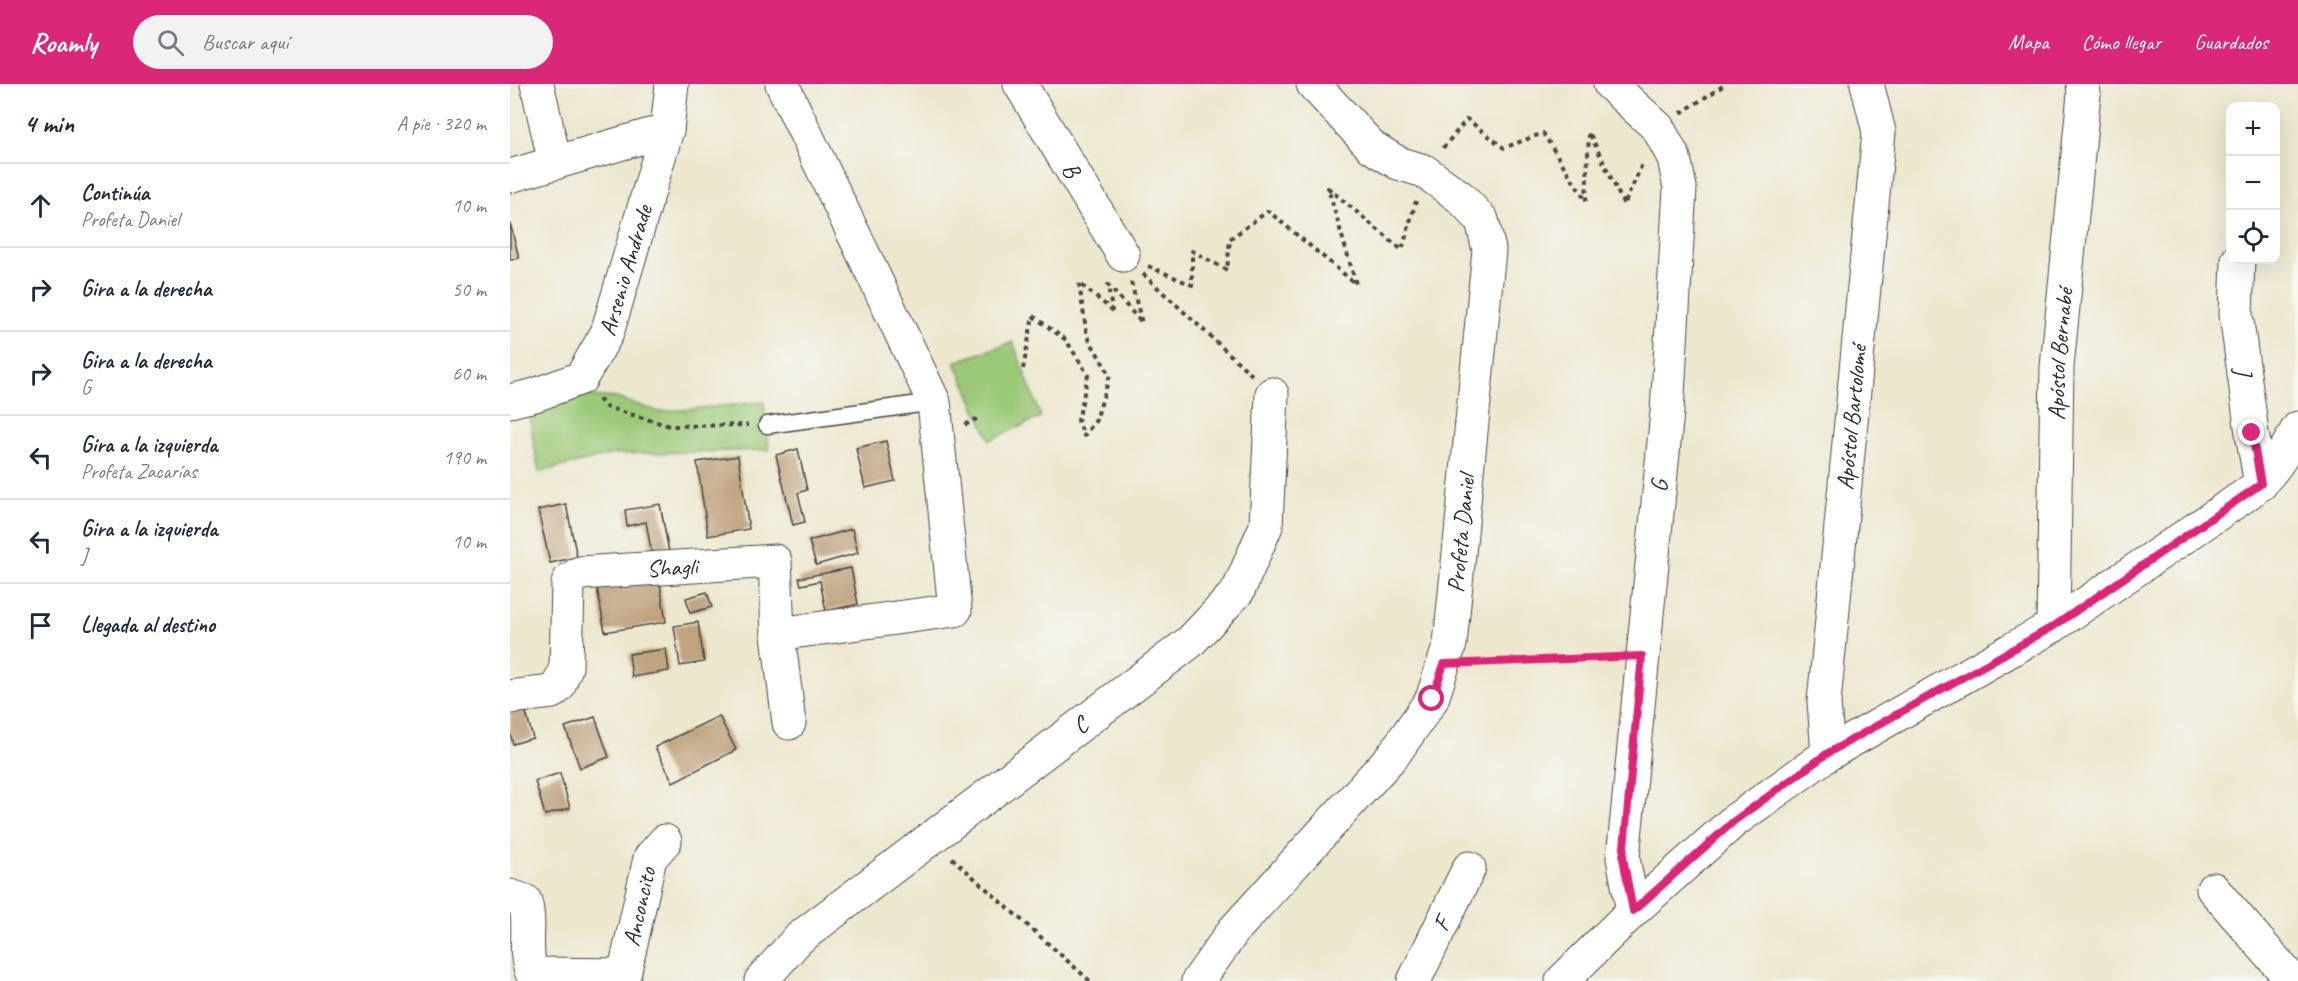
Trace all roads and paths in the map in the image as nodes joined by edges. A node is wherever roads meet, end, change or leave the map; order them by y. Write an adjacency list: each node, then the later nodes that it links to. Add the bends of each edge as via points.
1 (537, 84): 10 (street)
2 (672, 84): 9 (street, Arsenio Andrade)
3 (782, 84): 18 (street)
4 (1020, 84): 12 (street, B)
5 (1313, 84): 25 (street, Profeta Daniel, via 1372,147 1398,163 1424,171 1460,197 1482,220 1489,250 1450,644)
6 (1610, 84): 24 (street, G, via 1658,128 1674,158 1680,188 1667,412)
7 (1867, 84): 28 (street, Apóstol Bartolomé, via 1879,132 1824,702)
8 (2083, 84): 22 (street, Apóstol Bernabé, via 2058,367)
9 (667, 130): 10 (street); 15 (street, Arsenio Andrade, via 607,333)
10 (555, 163): 11 (street)
11 (510, 176)
12 (1123, 255): 14 (path, via 1142,322 1108,285 1112,310 1079,283 1087,336 1110,375 1096,420 1084,436 1078,421 1088,375 1066,340 1033,316); 16 (path)
13 (2238, 264): 21 (street, J, via 2236,314)
14 (1023, 369)
15 (581, 378): 17 (street); 19 (path, via 606,407 670,426)
16 (1272, 394): 29 (street, C, via 1266,526 1238,591 1190,642)
17 (510, 401)
18 (934, 402): 19 (lane); 23 (street, via 955,610)
19 (766, 424)
20 (2298, 428): 21 (street, via 2281,460)
21 (2261, 484): 22 (street)
22 (2054, 626): 28 (street)
23 (778, 634): 26 (street, Shagli, via 775,561 580,573 568,584 566,667 562,679 552,692); 27 (street, Shagli)
24 (1642, 656): 25 (path); 34 (street, G, via 1623,858)
25 (1444, 664): 37 (street, Profeta Daniel, via 1432,699 1395,754 1234,930)
26 (510, 697)
27 (789, 723)
28 (1828, 753): 34 (street, via 1734,821)
29 (930, 839): 35 (street, C, via 798,939); 36 (path)
30 (665, 842): 33 (street, Anconcito, via 650,858 624,975 531,971 528,911 525,901)
31 (1469, 868): 38 (street, F)
32 (2213, 889): 40 (street)
33 (510, 896)
34 (1633, 911): 39 (street)
35 (761, 981)
36 (1090, 981)
37 (1198, 981)
38 (1414, 981)
39 (1562, 981)
40 (2293, 981)

